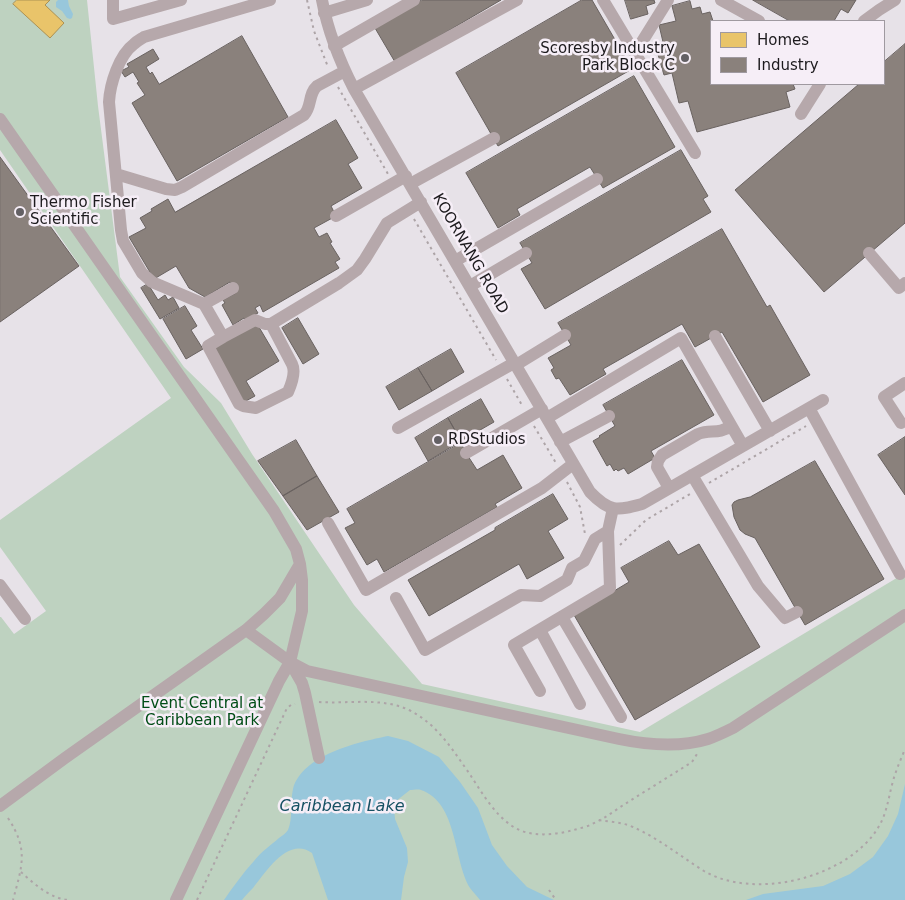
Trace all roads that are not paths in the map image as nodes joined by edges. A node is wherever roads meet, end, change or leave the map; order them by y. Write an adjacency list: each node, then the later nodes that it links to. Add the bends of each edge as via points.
1 (113, 0): 10 (street, via 112,19)
2 (270, 0): 24 (street, via 155,33 132,45 118,67 110,92)
3 (322, 0): 12 (street, KOORNANG ROAD)
4 (367, 0): 12 (street)
5 (414, 0): 15 (street)
6 (603, 0): 16 (street)
7 (668, 0): 16 (street)
8 (721, 0): 13 (street)
9 (895, 0): 14 (street)
10 (176, 1)
11 (511, 1): 19 (street)
12 (324, 13): 15 (street, KOORNANG ROAD)
13 (757, 20)
14 (865, 20)
15 (334, 46): 17 (street, KOORNANG ROAD)
16 (635, 53): 23 (street)
17 (345, 71): 19 (street, KOORNANG ROAD); 24 (street, via 314,89 304,115 182,187 166,189)
18 (819, 85): 20 (street)
19 (354, 89): 26 (street, KOORNANG ROAD)
20 (801, 114)
21 (0, 119): 59 (street, via 274,511 296,549)
22 (494, 138): 26 (street)
23 (695, 153)
24 (116, 174): 35 (street, via 123,241 142,273 152,282)
25 (597, 178): 31 (street)
26 (408, 180): 27 (street, KOORNANG ROAD); 28 (street, via 393,183)
27 (421, 202): 31 (street, KOORNANG ROAD); 36 (street, via 387,223 357,270)
28 (336, 216)
29 (869, 253): 32 (street, via 899,288)
30 (526, 254): 33 (street)
31 (455, 261): 33 (street, KOORNANG ROAD)
32 (905, 283)
33 (470, 286): 40 (street, KOORNANG ROAD)
34 (233, 288): 35 (street)
35 (204, 304): 39 (street)
36 (270, 324): 39 (street, via 255,320); 39 (street, via 294,373 288,392 256,408 239,404 208,346)
37 (565, 335): 40 (street)
38 (715, 336): 49 (street)
39 (223, 337)
40 (515, 364): 44 (street, KOORNANG ROAD); 48 (street)
41 (905, 383): 46 (street, via 884,397)
42 (823, 400): 43 (street)
43 (809, 408): 49 (street); 60 (street)
44 (544, 414): 47 (street, via 681,338); 50 (street, KOORNANG ROAD); 52 (street, via 529,417)
45 (608, 416): 50 (street)
46 (901, 423)
47 (732, 426): 51 (street); 55 (street, via 722,431 698,434 662,455 657,467)
48 (398, 428)
49 (770, 430): 51 (street)
50 (560, 442): 53 (street, KOORNANG ROAD)
51 (743, 446): 54 (street)
52 (466, 453)
53 (574, 464): 56 (street, KOORNANG ROAD, via 590,492 599,502); 57 (street, via 542,488 366,590)
54 (692, 475): 55 (street); 63 (street, via 758,586 785,618)
55 (669, 488): 56 (street, via 642,504)
56 (613, 508): 58 (street)
57 (328, 523)
58 (608, 530): 62 (street, via 594,539 584,561 572,568 567,580 540,596 521,595 425,650); 65 (street, via 610,588)
59 (300, 564): 67 (street, via 280,598); 69 (street, via 302,611)
60 (900, 574)
61 (1, 588): 66 (street)
62 (396, 598)
63 (797, 612)
64 (905, 615): 69 (street, via 733,728 703,740 669,745 636,742 330,677)
65 (562, 616): 68 (street); 72 (street)
66 (25, 619)
67 (246, 630): 69 (street); 74 (street)
68 (540, 630): 70 (street, via 514,645); 71 (street)
69 (290, 662): 73 (street, via 308,701); 75 (street)
70 (540, 692)
71 (580, 704)
72 (621, 717)
73 (319, 758)
74 (0, 806)
75 (176, 900)

